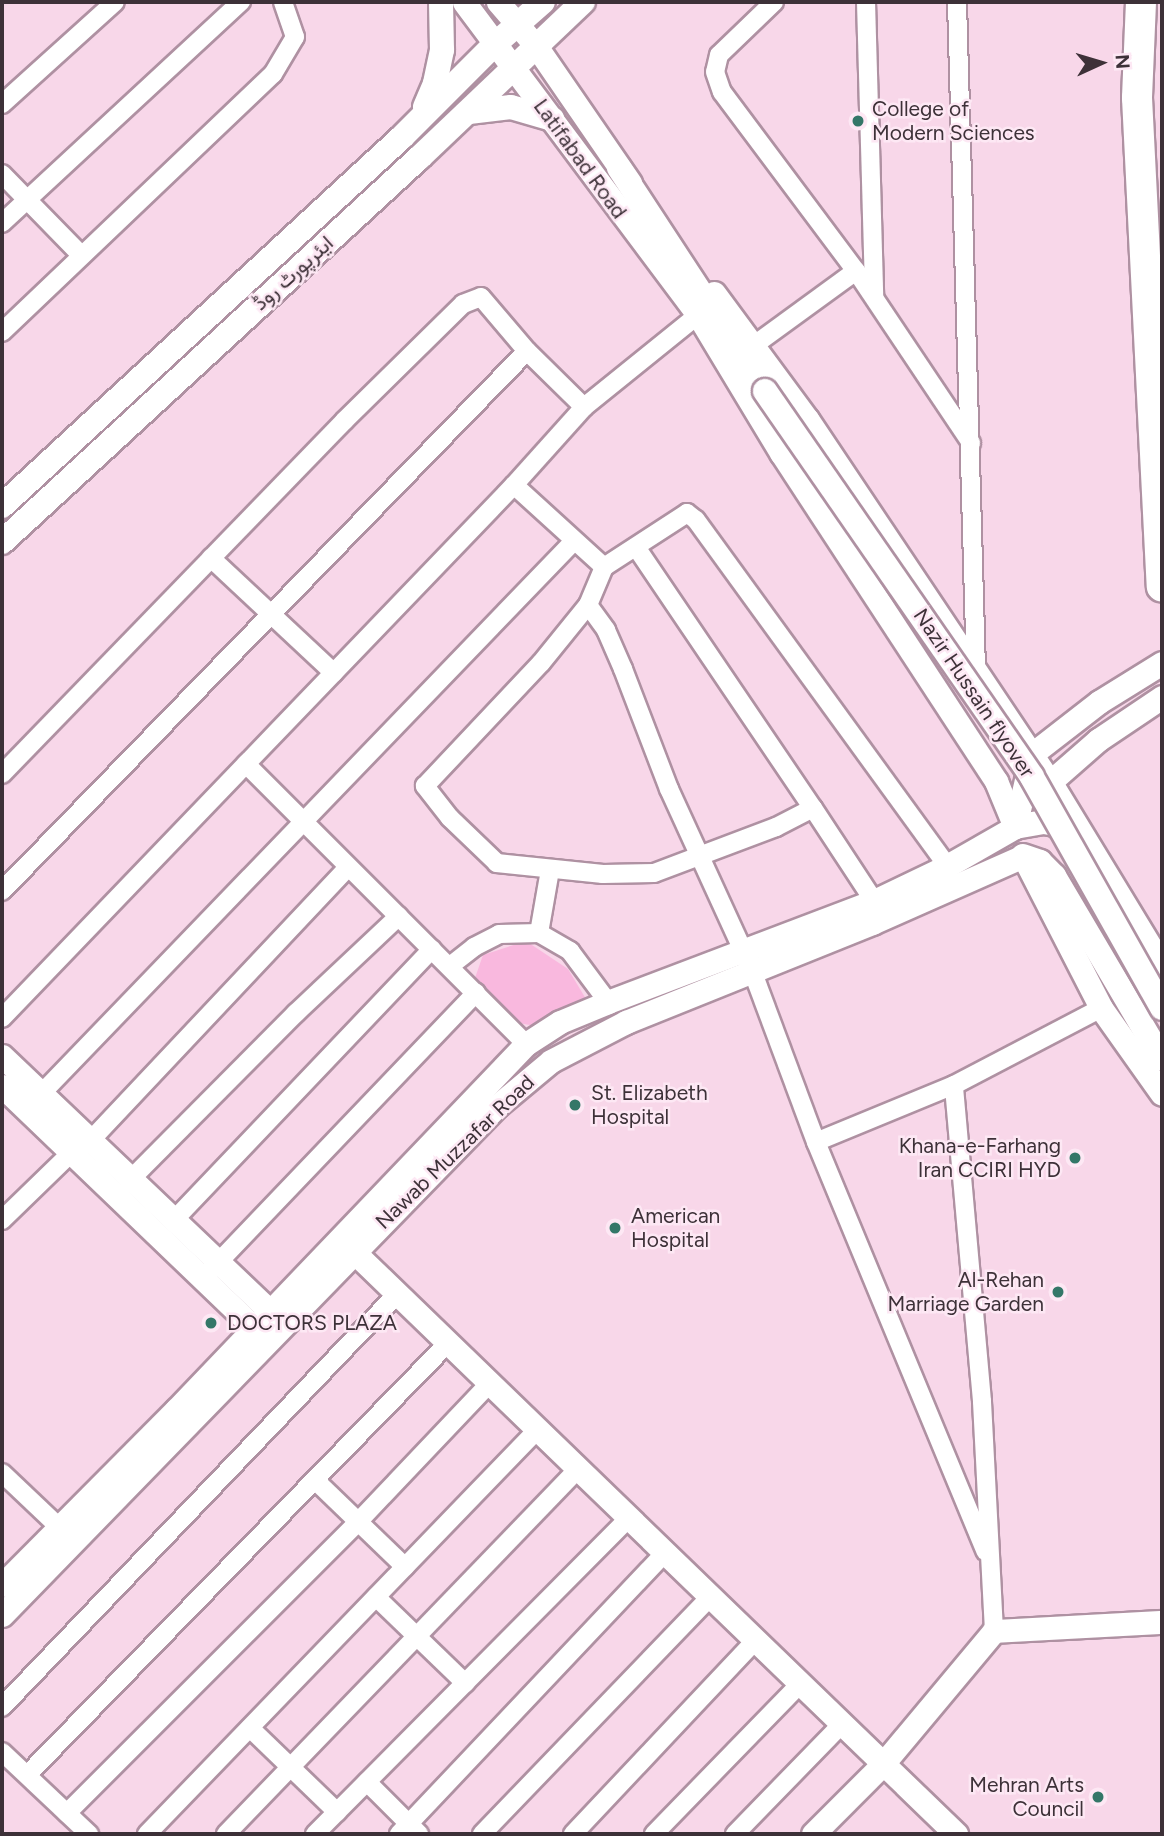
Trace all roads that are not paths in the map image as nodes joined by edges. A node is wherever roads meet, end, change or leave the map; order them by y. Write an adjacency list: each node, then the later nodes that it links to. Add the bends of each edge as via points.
1 (115, 2): 18 (street)
2 (242, 2): 25 (street)
3 (283, 2): 27 (street, via 295,37 274,74)
4 (441, 2): 21 (main road, via 442,50)
5 (464, 2): 14 (street, Latifabad Road)
6 (498, 2): 13 (street, Latifabad Road)
7 (543, 2): 13 (main road, ایئرپورٹ روڈ)
8 (583, 2): 15 (main road, ایئرپورٹ روڈ)
9 (774, 2): 29 (street, via 719,55 715,72 722,92)
10 (866, 2): 30 (street)
11 (957, 2): 37 (street)
12 (1142, 2): 17 (highway, via 1153,75); 28 (highway, via 1137,98)
13 (517, 26): 14 (main road, ایئرپورٹ روڈ); 15 (street, Latifabad Road)
14 (494, 45): 16 (street, Latifabad Road); 21 (main road, ایئرپورٹ روڈ)
15 (536, 46): 16 (main road, ایئرپورٹ روڈ); 23 (street, Latifabad Road)
16 (512, 68): 20 (main road, ایئرپورٹ روڈ); 22 (street, Latifabad Road)
17 (1162, 78)
18 (2, 104)
19 (1162, 108): 28 (highway, via 1157,110 1156,120 1160,245)
20 (469, 112): 22 (main road, via 511,107); 41 (main road, ایئرپورٹ روڈ)
21 (422, 114): 39 (main road, ایئرپورٹ روڈ)
22 (552, 119): 31 (street, Latifabad Road)
23 (619, 169): 33 (street, Latifabad Road); 35 (main road)
24 (2, 174): 25 (street)
25 (27, 200): 26 (street); 27 (street)
26 (2, 223)
27 (81, 255): 32 (street)
28 (1146, 267): 45 (highway)
29 (856, 271): 30 (street); 33 (street)
30 (874, 297): 37 (street)
31 (698, 315): 35 (main road); 36 (street); 59 (street, Latifabad Road, via 782,454 996,781)
32 (2, 332)
33 (753, 346): 49 (street, Latifabad Road)
34 (527, 351): 36 (street); 43 (street, via 481,297 463,304); 47 (street)
35 (765, 391): 78 (main road, Nazir Hussain flyover, bridge, via 1032,777)
36 (584, 407): 38 (street)
37 (972, 444): 49 (street)
38 (514, 485): 40 (street); 50 (street)
39 (2, 506)
40 (574, 541): 44 (street); 57 (street)
41 (2, 542)
42 (636, 547): 44 (street); 56 (street); 63 (street, via 678,518 692,515)
43 (211, 558): 47 (street); 54 (street)
44 (604, 567): 46 (street)
45 (1162, 586)
46 (588, 605): 60 (street, via 606,630 623,668); 65 (street, via 541,663 425,786 450,818 497,863)
47 (271, 613): 50 (street); 66 (street)
48 (1162, 663): 52 (street, via 1099,702)
49 (976, 670): 52 (street, Latifabad Road)
50 (334, 673): 53 (street)
51 (1162, 697): 55 (street, via 1097,740)
52 (1032, 754): 55 (street, Latifabad Road); 59 (street)
53 (246, 764): 57 (street); 79 (street)
54 (2, 774)
55 (1050, 782): 58 (street); 62 (main road)
56 (813, 808): 60 (street); 67 (street)
57 (302, 821): 64 (street); 85 (street)
58 (1044, 822): 59 (main road); 62 (main road, via 1070,834)
59 (1015, 827): 63 (street, Nawab Muzzafar Road)
60 (699, 856): 65 (street, via 654,873); 71 (street)
61 (1023, 856): 74 (street, Nawab Muzzafar Road); 77 (street); 82 (main road, via 1040,862 1054,876)
62 (1100, 861): 72 (main road)
63 (947, 866): 67 (street, Nawab Muzzafar Road)
64 (348, 867): 68 (street); 88 (street)
65 (550, 870): 69 (street)
66 (2, 891)
67 (874, 901): 71 (street, Nawab Muzzafar Road)
68 (399, 916): 70 (street); 89 (street)
69 (539, 933): 73 (street, via 499,934); 76 (street, via 570,951)
70 (432, 949): 73 (street); 91 (street)
71 (743, 949): 74 (street); 76 (street, Nawab Muzzafar Road)
72 (1162, 965)
73 (450, 966): 75 (street)
74 (752, 970): 87 (street); 92 (street, Nawab Muzzafar Road, via 626,1022 551,1061 498,1106)
75 (476, 993): 80 (street); 93 (street)
76 (608, 1002): 80 (street, Nawab Muzzafar Road, via 560,1022)
77 (1101, 1008): 83 (street); 86 (street)
78 (1162, 1008)
79 (2, 1018)
80 (526, 1044): 96 (street, Nawab Muzzafar Road)
81 (2, 1056): 85 (street)
82 (1162, 1059)
83 (954, 1085): 87 (street); 107 (street, via 982,1401)
84 (2, 1086): 88 (street)
85 (41, 1094): 88 (street)
86 (1162, 1094)
87 (816, 1142): 107 (street)
88 (81, 1146): 89 (street); 90 (street); 94 (street)
89 (131, 1179): 91 (street)
90 (2, 1220)
91 (174, 1220): 93 (street)
92 (353, 1251): 95 (street); 96 (street, Nawab Muzzafar Road)
93 (219, 1262): 94 (street); 96 (street)
94 (203, 1279): 96 (street)
95 (397, 1294): 97 (street); 119 (street)
96 (268, 1326): 105 (street, Nawab Muzzafar Road); 112 (street, Nawab Muzzafar Road)
97 (448, 1343): 98 (street); 102 (street)
98 (490, 1383): 99 (street); 104 (street)
99 (537, 1430): 100 (street); 108 (street)
100 (578, 1469): 103 (street); 115 (street)
101 (2, 1473): 105 (street)
102 (314, 1480): 104 (street); 125 (street)
103 (629, 1518): 106 (street); 117 (street)
104 (358, 1522): 108 (street); 128 (street)
105 (59, 1527): 109 (street, Nawab Muzzafar Road)
106 (665, 1553): 111 (street); 129 (street)
107 (990, 1564): 114 (street)
108 (405, 1567): 110 (street)
109 (2, 1585)
110 (376, 1597): 115 (street); 121 (street)
111 (710, 1597): 116 (street); 135 (street)
112 (2, 1615)
113 (1162, 1622): 114 (street)
114 (994, 1631): 123 (street)
115 (417, 1636): 117 (street); 124 (street)
116 (755, 1641): 118 (street); 136 (street)
117 (465, 1683): 126 (street)
118 (800, 1684): 120 (street); 137 (street)
119 (2, 1707)
120 (841, 1725): 123 (street); 138 (street)
121 (250, 1728): 124 (street); 132 (street)
122 (2, 1752): 125 (street)
123 (882, 1765): 130 (street); 139 (street)
124 (291, 1767): 127 (street); 133 (street)
125 (26, 1775): 128 (street)
126 (367, 1782): 127 (street); 129 (street)
127 (337, 1812): 134 (street)
128 (67, 1813): 131 (street)
129 (409, 1831)
130 (820, 1831)
131 (89, 1834)
132 (147, 1834)
133 (226, 1834)
134 (315, 1834)
135 (482, 1834)
136 (573, 1834)
137 (654, 1834)
138 (735, 1834)
139 (956, 1834)

